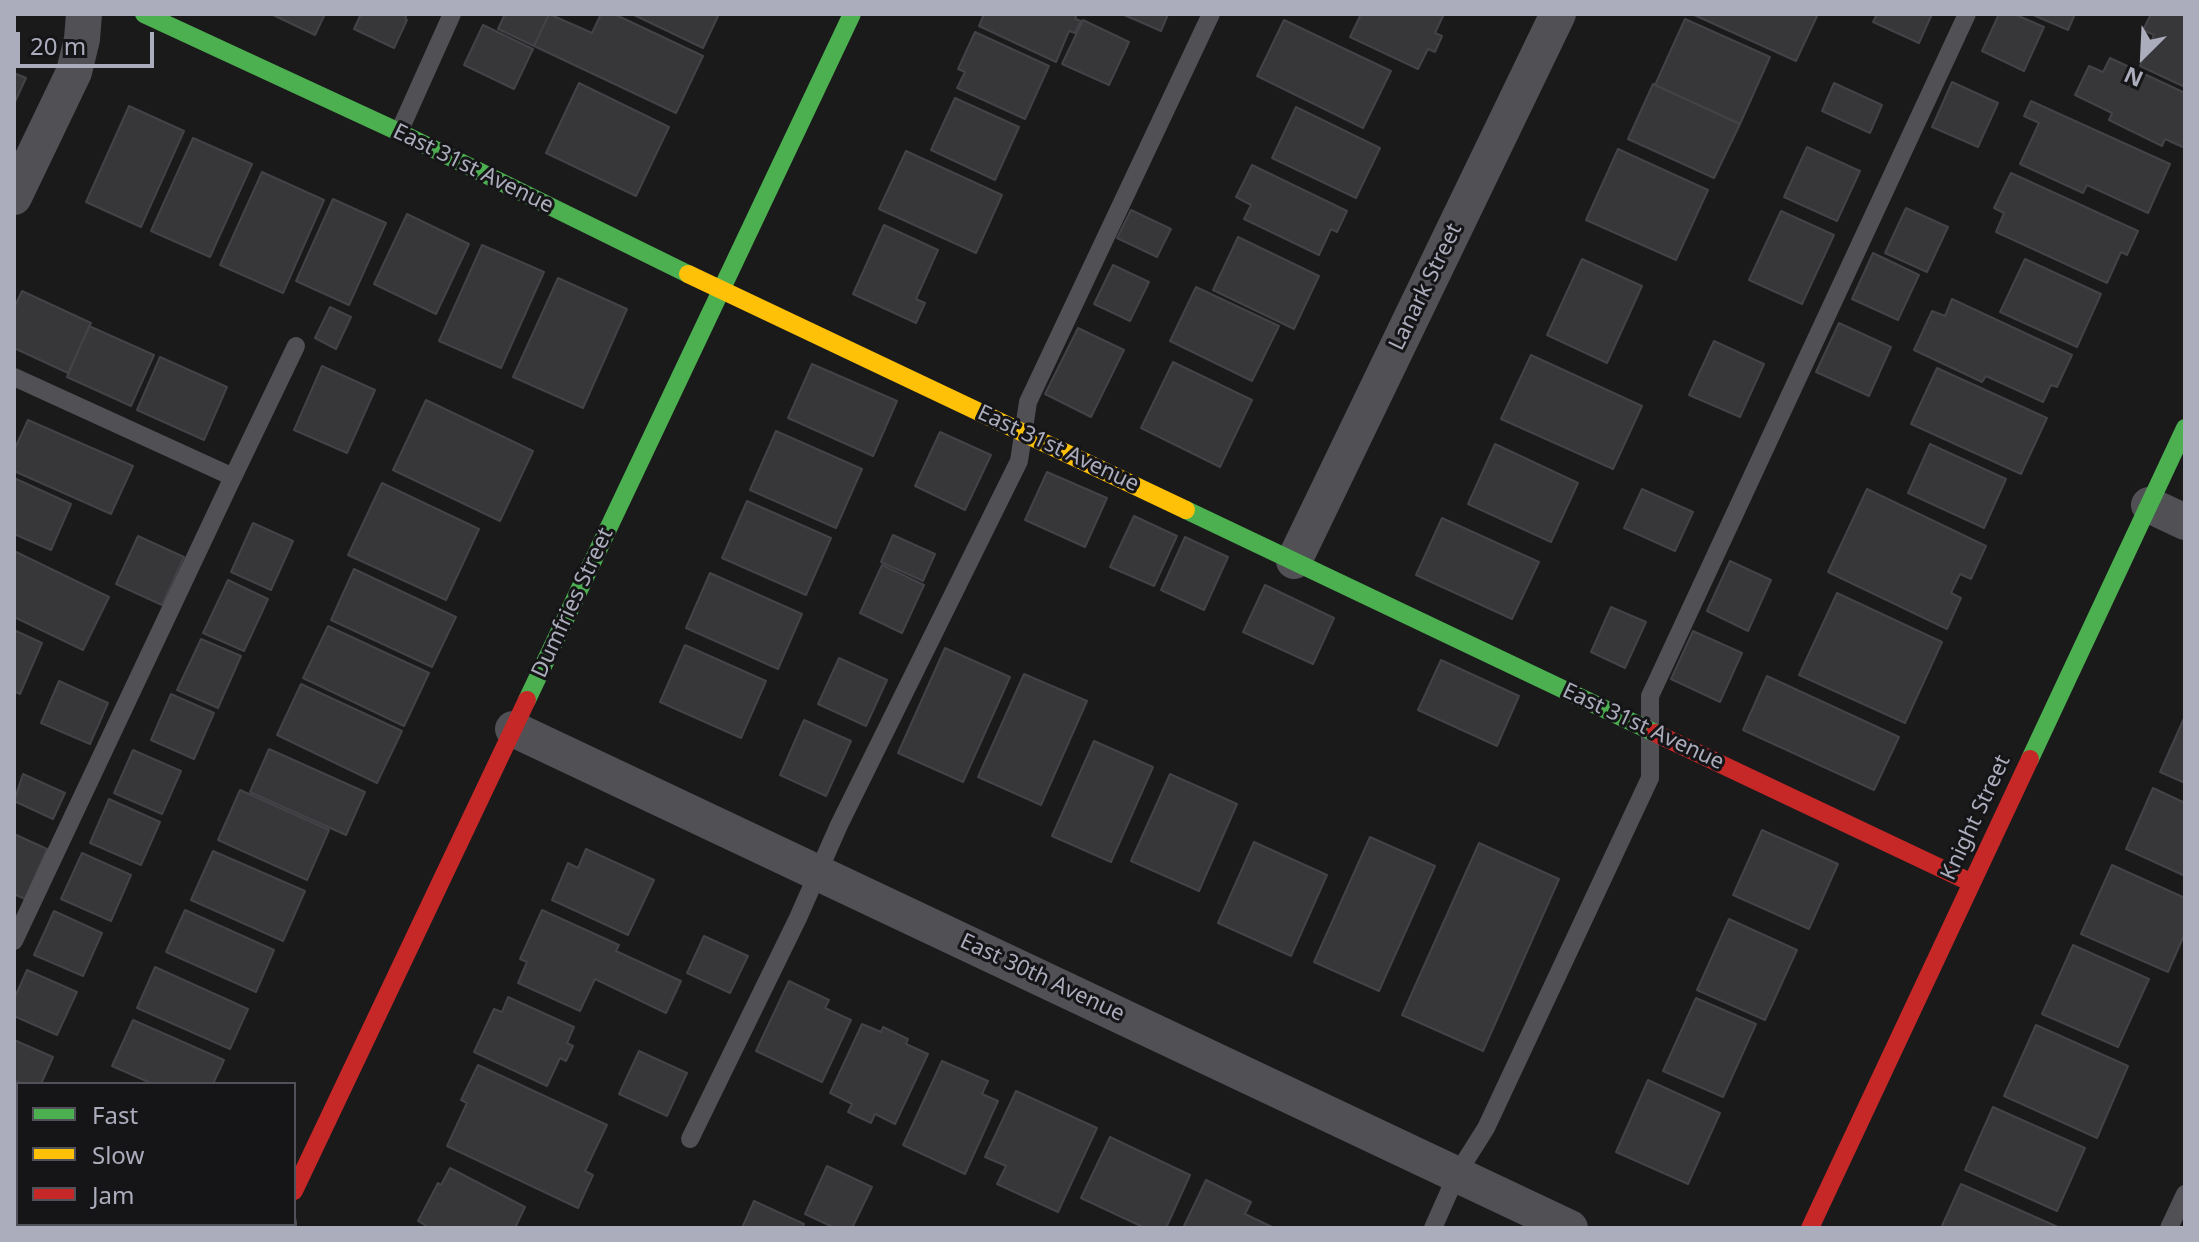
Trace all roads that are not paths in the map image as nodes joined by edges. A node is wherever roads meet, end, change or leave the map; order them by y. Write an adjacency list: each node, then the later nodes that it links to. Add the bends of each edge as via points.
1 (84, 14): 9 (street, via 74,72)
2 (144, 14): 8 (street, East 31st Avenue)
3 (452, 14): 8 (lane)
4 (852, 14): 10 (street, Dumfries Street)
5 (1211, 14): 14 (lane, via 1028,402)
6 (1558, 14): 18 (street, Lanark Street)
7 (1967, 14): 20 (lane, via 1650,696)
8 (399, 132): 10 (street, East 31st Avenue)
9 (14, 197)
10 (721, 289): 14 (street, East 31st Avenue); 19 (street, Dumfries Street)
11 (296, 346): 15 (lane)
12 (14, 377): 15 (lane)
13 (2185, 428): 16 (street, Knight Street)
14 (1023, 432): 18 (street, East 31st Avenue); 21 (lane, via 1019,461)
15 (233, 477): 23 (lane)
16 (2149, 505): 17 (street); 22 (street, Knight Street)
17 (2185, 522)
18 (1294, 561): 20 (street, East 31st Avenue)
19 (513, 729): 21 (street, East 30th Avenue); 26 (street, Dumfries Street)
20 (1651, 730): 22 (street, East 31st Avenue); 25 (lane, via 1650,778 1486,1128)
21 (818, 873): 24 (lane); 25 (street, East 30th Avenue)
22 (1972, 883): 30 (street, Knight Street)
23 (14, 941)
24 (690, 1139)
25 (1457, 1174): 28 (lane); 29 (street, East 30th Avenue)
26 (296, 1187)
27 (2185, 1194): 31 (lane)
28 (1433, 1228)
29 (1570, 1228)
30 (1810, 1228)
31 (2169, 1228)

